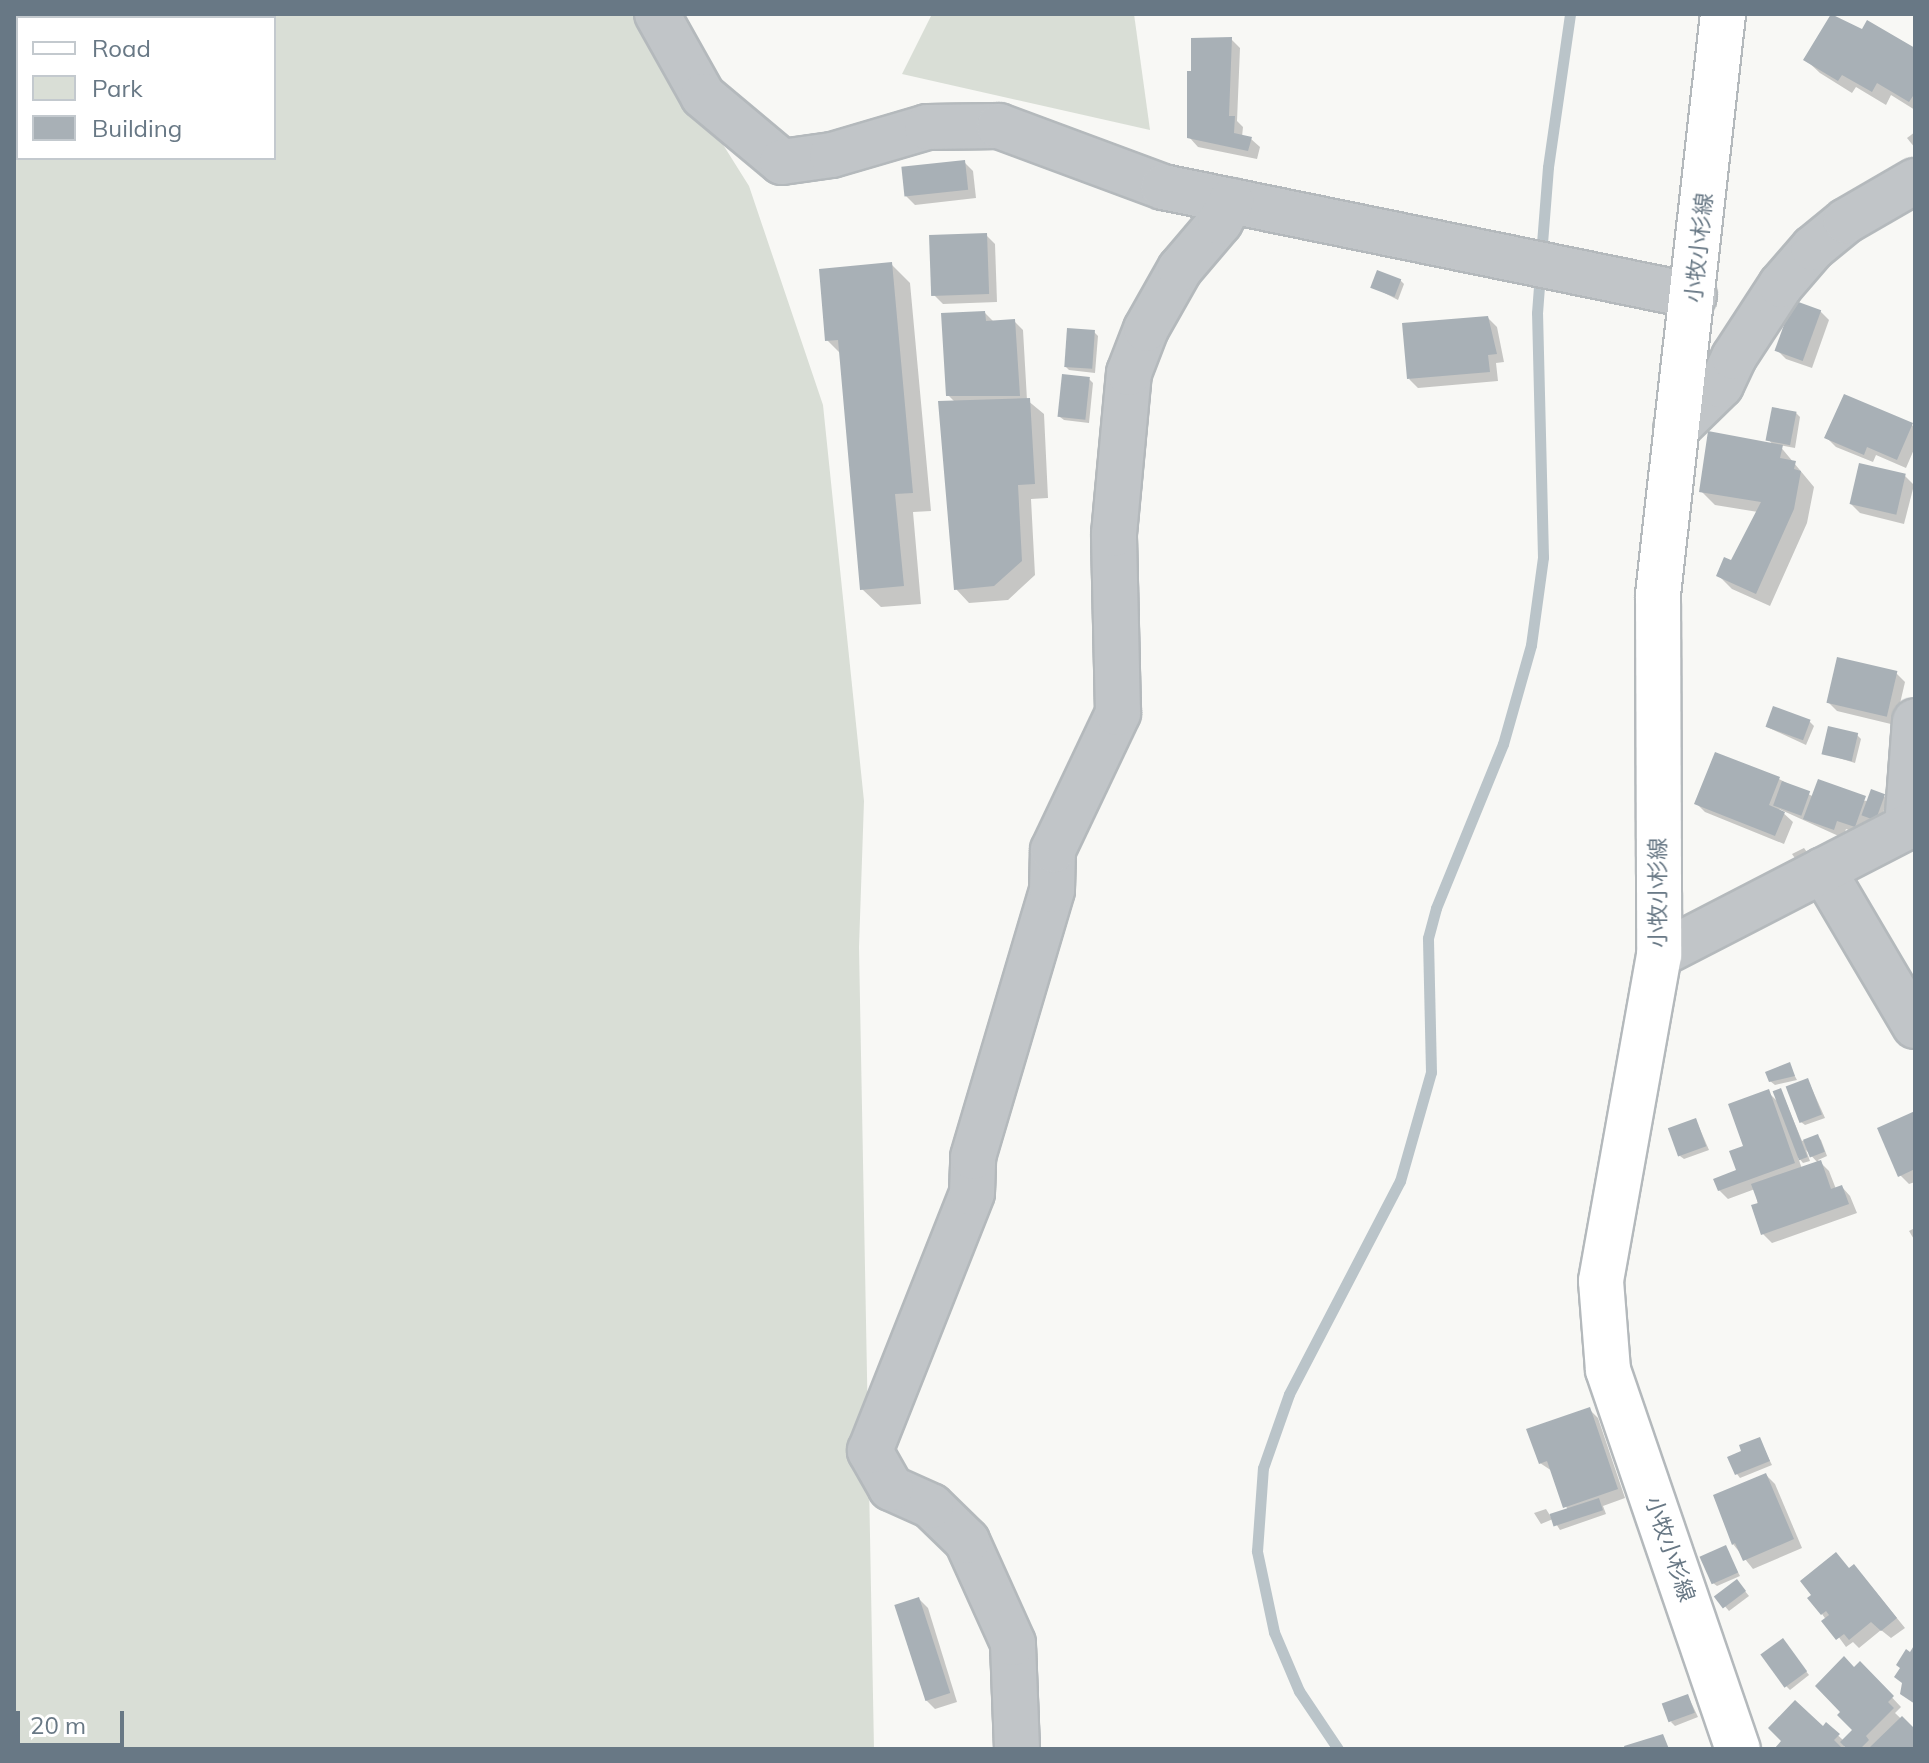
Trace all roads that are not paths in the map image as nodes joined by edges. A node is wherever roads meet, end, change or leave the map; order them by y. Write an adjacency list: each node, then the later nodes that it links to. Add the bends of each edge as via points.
1 (657, 14): 4 (street, via 703,96 782,162 832,155 927,127 999,126 1163,187)
2 (1723, 14): 5 (main road, 小牧小杉線)
3 (1915, 181): 6 (street, via 1846,221 1813,248 1781,285 1721,385)
4 (1231, 201): 5 (street); 12 (street, via 1180,269 1146,329 1129,373 1114,534 1118,713 1053,850 1052,890 973,1157 972,1193 870,1451 891,1488 931,1506 967,1541 1013,1643)
5 (1694, 296): 6 (main road, 小牧小杉線)
6 (1676, 429): 10 (main road, 小牧小杉線, via 1658,594)
7 (1915, 721): 8 (street)
8 (1911, 825): 9 (street)
9 (1823, 870): 10 (street); 11 (street)
10 (1659, 955): 13 (main road, 小牧小杉線, via 1601,1281 1608,1370)
11 (1915, 1026)
12 (1017, 1749)
13 (1738, 1749)

